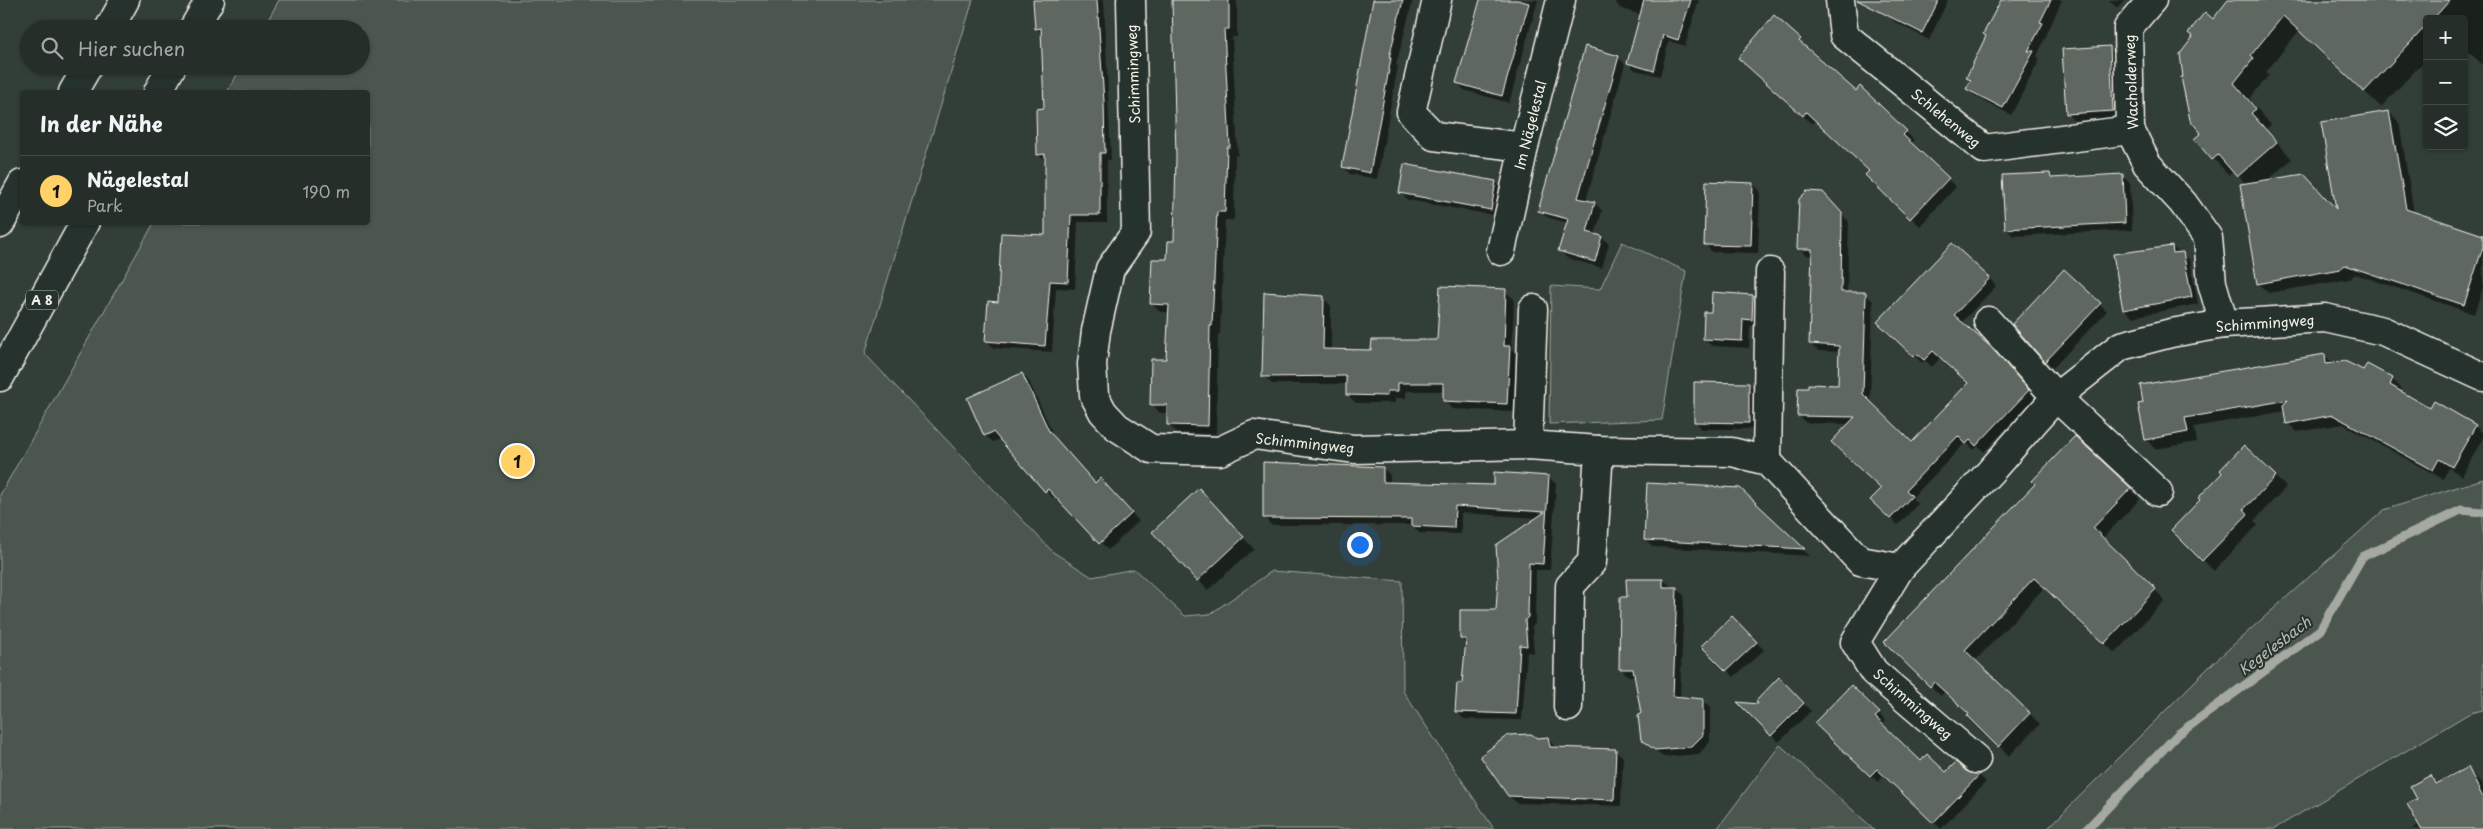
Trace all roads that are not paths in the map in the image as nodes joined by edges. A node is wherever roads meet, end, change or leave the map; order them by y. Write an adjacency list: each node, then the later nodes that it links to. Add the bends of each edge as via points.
1 (125, 0): 8 (main road)
2 (210, 0): 9 (main road)
3 (1131, 0): 27 (main road, Schimmingweg, via 1136,232 1110,269 1096,331 1092,364 1094,394 1103,412 1117,427 1151,449 1220,450 1254,435 1354,449)
4 (1437, 0): 15 (main road, via 1411,112 1434,136)
5 (1561, 0): 15 (main road, Im Nägelestal)
6 (1840, 0): 14 (main road, Schlehenweg, via 1844,35 1984,149)
7 (2152, 0): 14 (main road, Wacholderweg, via 2128,28)
8 (114, 20)
9 (198, 20)
10 (83, 75): 12 (main road)
11 (167, 75): 13 (main road)
12 (75, 90)
13 (159, 90)
14 (2130, 130): 23 (main road, Wacholderweg, via 2147,164 2183,203 2208,238 2212,283)
15 (1524, 147): 19 (main road, Im Nägelestal)
16 (20, 188): 17 (main road)
17 (0, 224)
18 (82, 225): 24 (main road, A 8)
19 (1501, 250)
20 (1770, 272): 29 (main road)
21 (1533, 309): 27 (main road)
22 (1988, 321): 26 (main road)
23 (2224, 324): 25 (main road, Schimmingweg, via 2325,318 2383,331); 26 (main road, Schimmingweg, via 2121,346)
24 (0, 377)
25 (2483, 378)
26 (2056, 397): 30 (main road); 31 (main road, Schimmingweg)
27 (1528, 445): 28 (main road, Schimmingweg)
28 (1599, 450): 29 (main road, Schimmingweg, via 1732,452); 32 (main road, via 1592,562 1570,586)
29 (1767, 461): 31 (main road, via 1860,561)
30 (2158, 492)
31 (1900, 568): 33 (main road, Schimmingweg, via 1854,642 1874,672)
32 (1568, 707)
33 (1976, 759)

